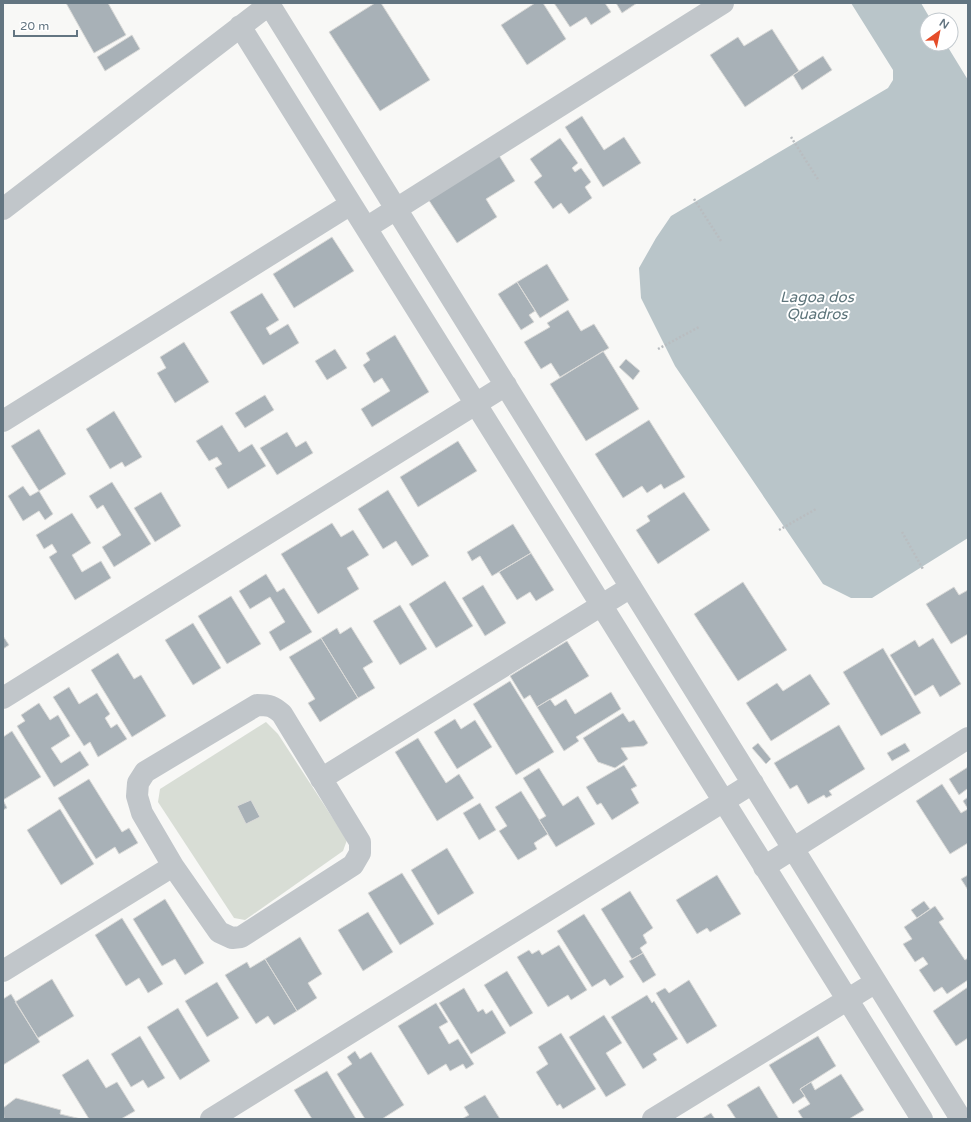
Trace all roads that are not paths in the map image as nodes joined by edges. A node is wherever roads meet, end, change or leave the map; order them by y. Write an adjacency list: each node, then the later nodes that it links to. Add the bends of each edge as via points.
1 (270, 3): 3 (street); 5 (street)
2 (722, 3): 5 (street)
3 (240, 26): 4 (street); 6 (street)
4 (351, 204): 7 (street); 10 (street)
5 (396, 208): 7 (street); 8 (street)
6 (3, 209)
7 (366, 228): 9 (street)
8 (506, 385): 9 (street); 11 (street)
9 (476, 404): 12 (street); 13 (street)
10 (3, 421)
11 (631, 587): 12 (street); 16 (street)
12 (601, 605): 15 (street); 17 (street)
13 (3, 698)
14 (968, 738): 18 (street)
15 (322, 779): 19 (street, via 360,842 360,853 353,865 241,936 232,938 219,932); 19 (street, via 282,714 267,705 257,705 145,772 138,783 137,796 142,813)
16 (753, 783): 17 (street); 18 (street)
17 (724, 802): 20 (street); 24 (street)
18 (793, 848): 20 (street); 22 (street)
19 (173, 866): 21 (street)
20 (764, 867): 23 (street)
21 (3, 971)
22 (876, 982): 23 (street); 27 (street)
23 (847, 1000): 25 (street); 26 (street)
24 (211, 1119)
25 (653, 1119)
26 (922, 1119)
27 (961, 1119)

